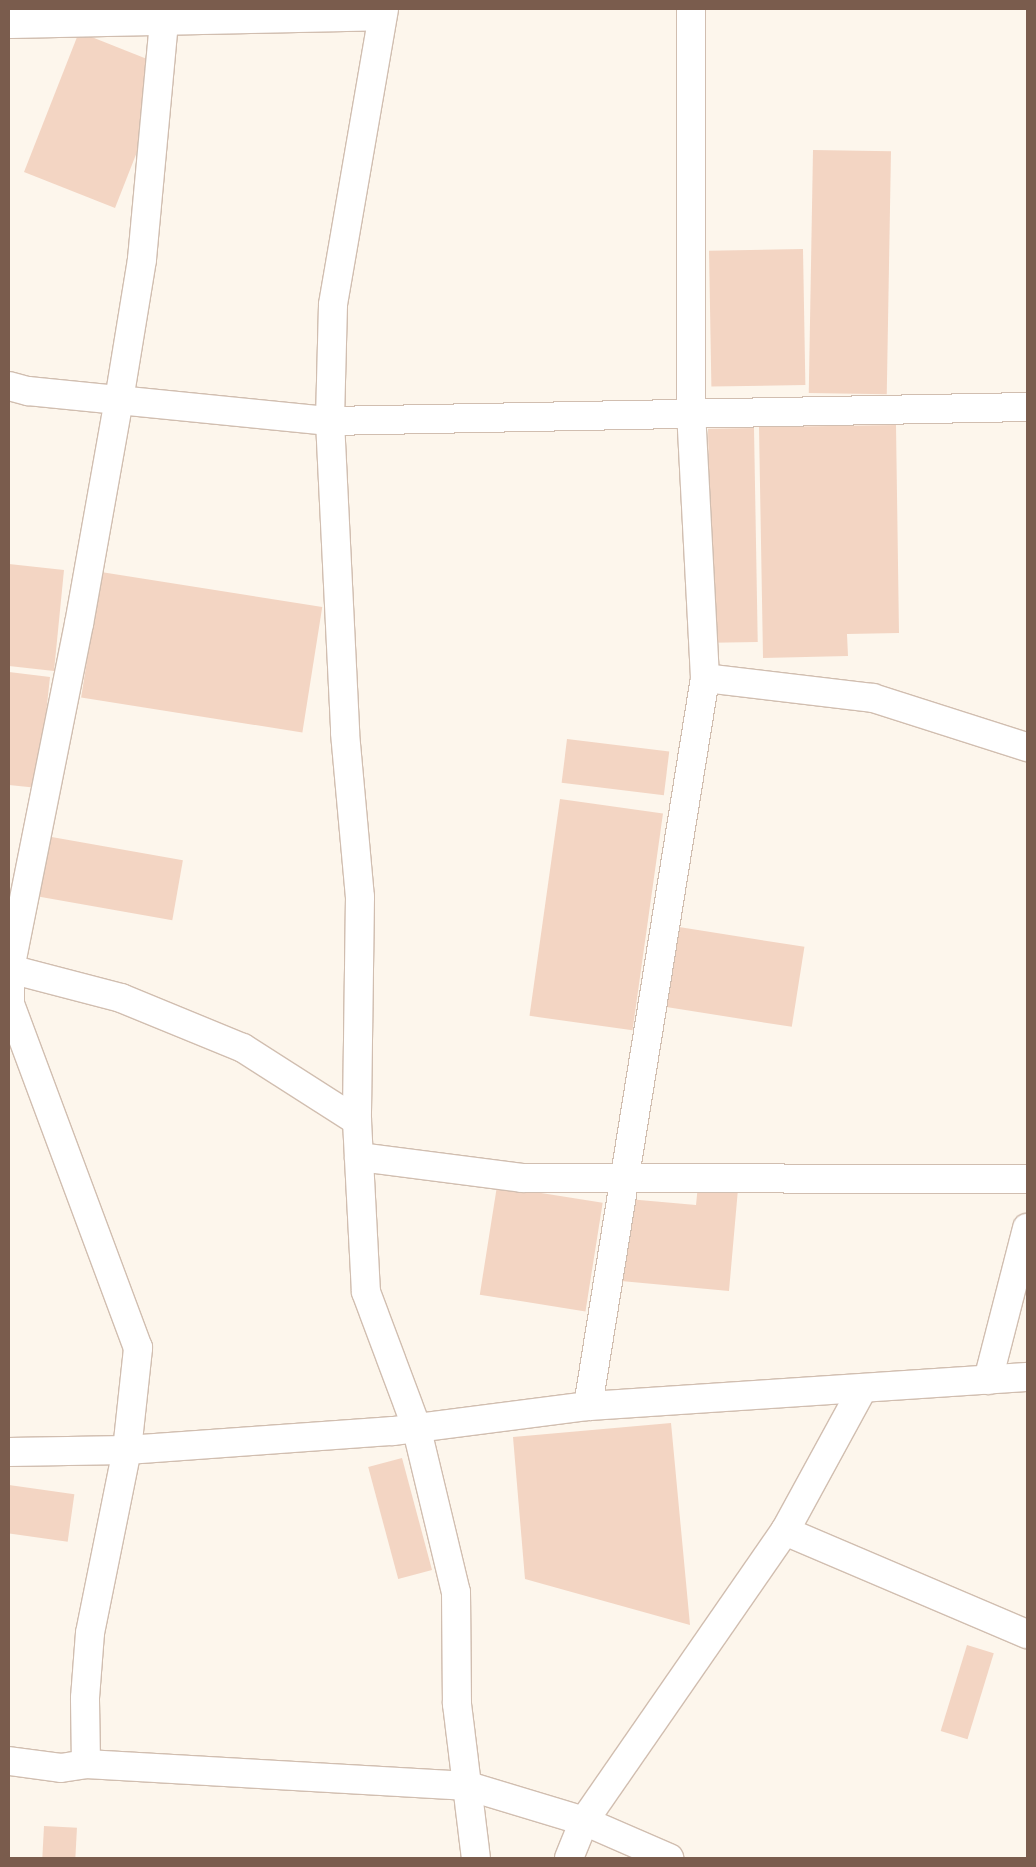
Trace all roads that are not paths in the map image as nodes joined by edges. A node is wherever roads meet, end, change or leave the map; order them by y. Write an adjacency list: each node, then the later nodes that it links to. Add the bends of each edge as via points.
1 (691, 9): 8 (street)
2 (382, 13): 3 (street); 9 (street, via 333,305)
3 (164, 22): 4 (street); 6 (street, via 142,259)
4 (9, 24)
5 (9, 386): 6 (street, via 28,391)
6 (119, 400): 9 (street); 12 (street, via 79,624)
7 (1027, 407): 8 (street)
8 (691, 414): 9 (street); 10 (street)
9 (330, 421): 13 (street, via 345,733 360,897)
10 (705, 678): 11 (street, via 873,698); 16 (street)
11 (1027, 747)
12 (10, 969): 13 (street, via 121,998 243,1048); 23 (street, via 10,1004 138,1348)
13 (357, 1121): 14 (street)
14 (359, 1157): 16 (street, via 522,1178); 22 (street, via 366,1292)
15 (1027, 1179): 16 (street, via 842,1176)
16 (625, 1180): 21 (street)
17 (1027, 1228): 19 (street)
18 (1027, 1377): 19 (street)
19 (988, 1380): 20 (street)
20 (862, 1390): 21 (street); 25 (street)
21 (588, 1406): 22 (street)
22 (416, 1426): 23 (street, via 393,1431); 29 (street, via 456,1592 457,1704)
23 (128, 1450): 24 (street); 28 (street, via 90,1633 85,1698)
24 (9, 1452)
25 (785, 1531): 26 (street); 30 (street)
26 (1027, 1634)
27 (9, 1761): 28 (street, via 61,1768)
28 (86, 1764): 29 (street)
29 (468, 1786): 30 (street); 31 (street)
30 (584, 1821): 32 (street); 33 (street)
31 (476, 1858)
32 (569, 1858)
33 (669, 1858)

